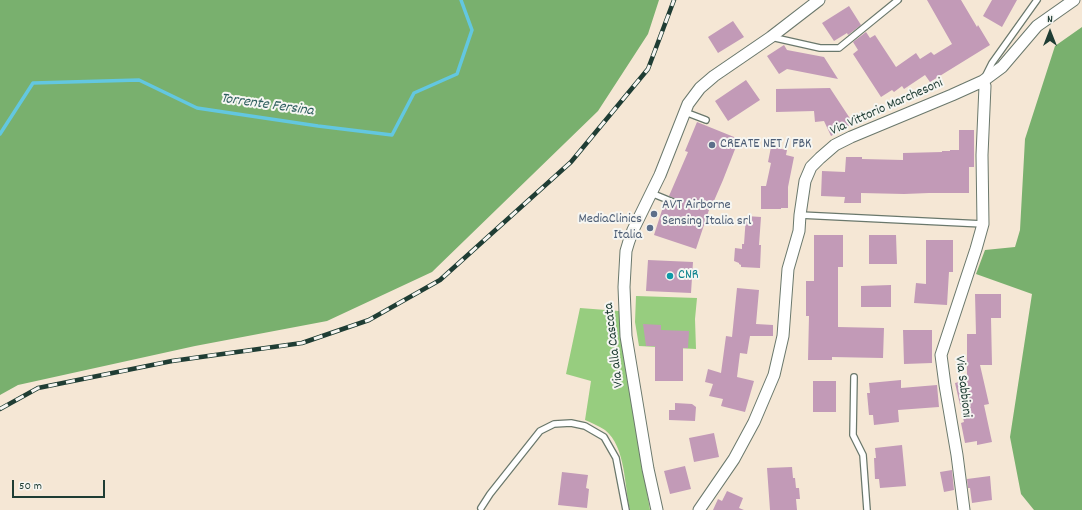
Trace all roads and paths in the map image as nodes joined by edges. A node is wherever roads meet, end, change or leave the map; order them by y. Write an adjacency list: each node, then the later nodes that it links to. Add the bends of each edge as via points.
1 (819, 0): 5 (street, Via alla Cascata)
2 (898, 0): 5 (lane, via 839,48 820,48)
3 (1037, 0): 6 (lane, via 992,63)
4 (1074, 0): 6 (street, Via Vittorio Marchesoni, via 1037,26 1002,67)
5 (771, 37): 7 (street, Via alla Cascata, via 704,84 688,104)
6 (984, 81): 11 (street, Via Vittorio Marchesoni, via 835,145 812,167 805,181); 12 (street, Via Sabbioni)
7 (685, 112): 8 (lane); 9 (street, Via alla Cascata)
8 (706, 120)
9 (651, 193): 10 (lane); 16 (street, Via alla Cascata, via 628,242 624,295 626,336)
10 (673, 202)
11 (800, 215): 12 (lane); 17 (street, Via Vittorio Marchesoni, via 799,230 788,269 783,336 774,375 754,422 734,458)
12 (983, 224): 19 (street, Via Sabbioni, via 941,355)
13 (854, 377): 18 (lane, via 853,435 863,455)
14 (481, 508): 15 (lane, via 540,431 554,424 571,423 584,426 604,437 616,458)
15 (626, 510)
16 (657, 510)
17 (699, 510)
18 (867, 510)
19 (964, 510)

